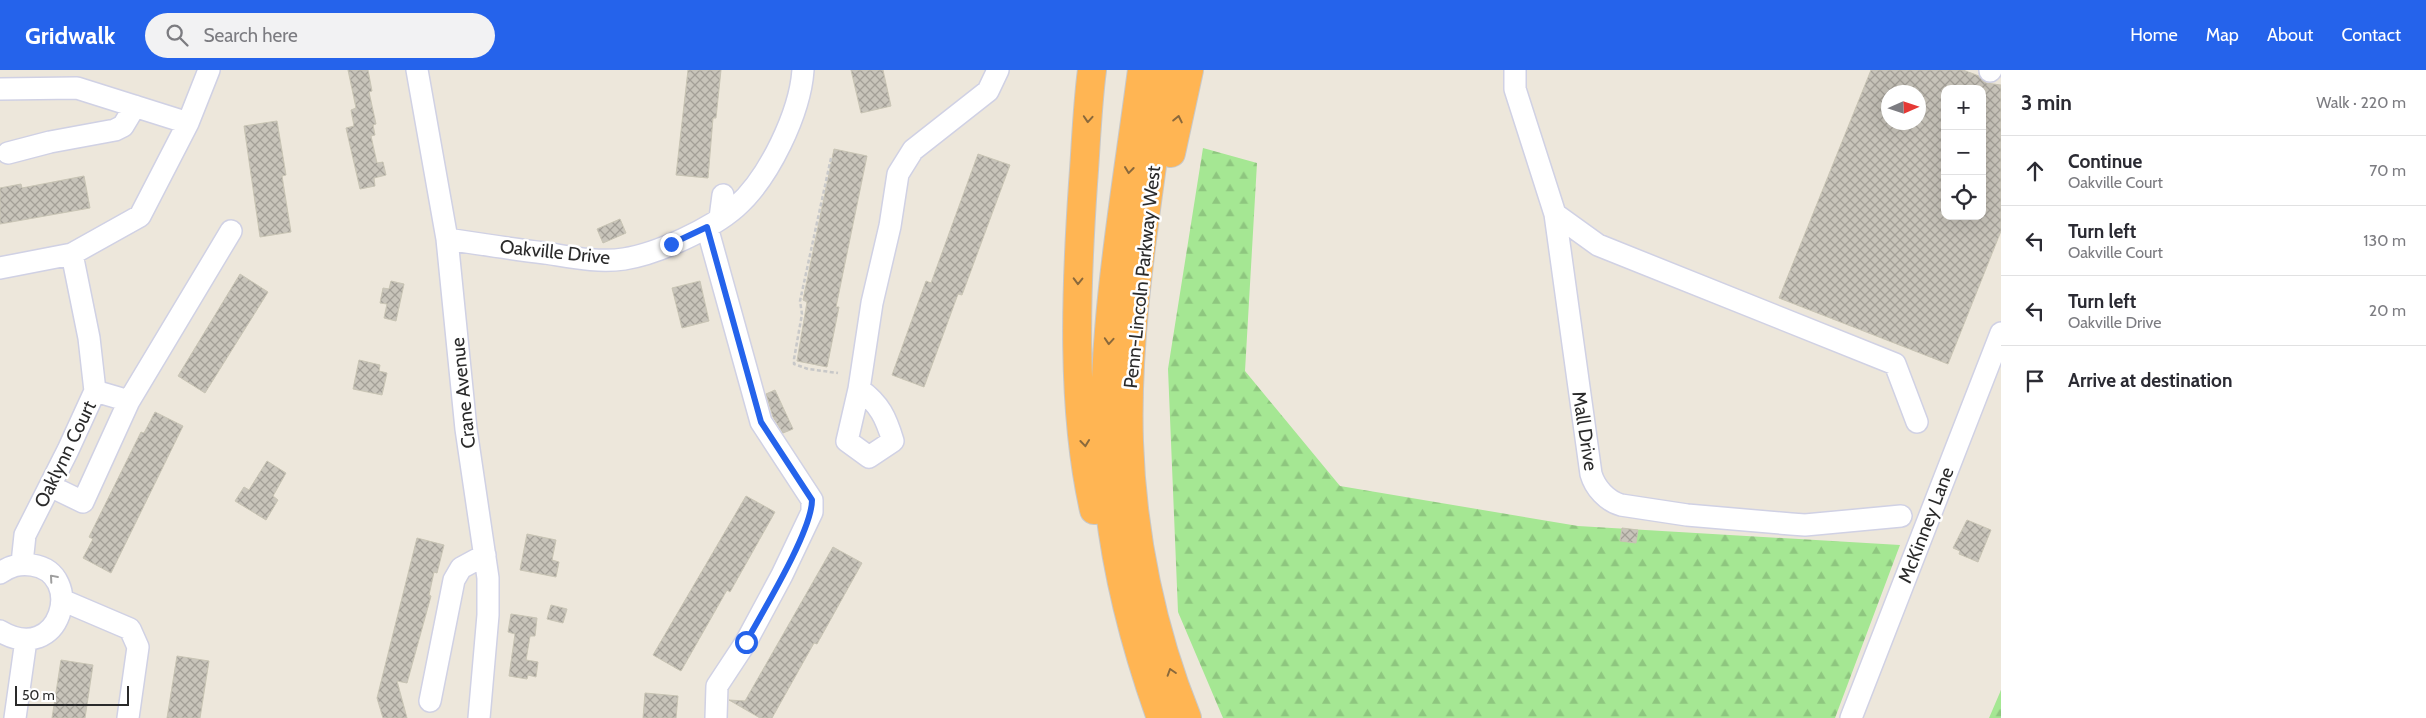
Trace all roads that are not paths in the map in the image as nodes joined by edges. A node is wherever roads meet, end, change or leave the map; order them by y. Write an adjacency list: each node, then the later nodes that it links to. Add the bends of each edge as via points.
1 (209, 70): 12 (street)
2 (417, 70): 18 (street, Crane Avenue)
3 (803, 70): 16 (street, Oakville Drive, via 791,123 762,177 737,207)
4 (998, 70): 23 (street, via 988,91 939,122 913,150 898,174 872,303)
5 (1092, 70): 35 (highway, one-way to 35, via 1078,286 1082,420 1101,540)
6 (1142, 70): 35 (highway, Penn-Lincoln Parkway West, one-way to 35, via 1110,318 1105,442 1119,568 1127,610)
7 (1166, 70): 21 (highway, Penn-Lincoln Parkway West)
8 (1189, 70): 21 (highway, one-way to 8)
9 (1515, 70): 15 (street, Mall Drive, via 1515,89)
10 (0, 89): 11 (street, via 77,88)
11 (135, 106): 12 (street); 13 (street, via 123,126 115,130)
12 (188, 123): 19 (street, via 140,216)
13 (8, 153)
14 (723, 195): 16 (street)
15 (1555, 214): 26 (street, via 1598,245 1895,364); 28 (street, Mall Drive, via 1591,474 1599,490 1621,505 1687,515 1805,525)
16 (713, 223): 18 (street, Oakville Drive, via 671,244 624,259 589,260); 40 (street, via 761,422 812,500 812,512 782,575 746,642 717,686)
17 (231, 231): 25 (street)
18 (447, 239): 29 (street, Crane Avenue, via 466,429)
19 (72, 254): 20 (street); 24 (street, Oaklynn Court, via 89,338)
20 (0, 268)
21 (1134, 320): 42 (highway, Penn-Lincoln Parkway West, one-way to 21, via 1172,677 1151,604 1136,523 1129,442)
22 (2001, 333): 43 (street, McKinney Lane)
23 (859, 389)
24 (95, 391): 25 (street); 27 (street, Oaklynn Court)
25 (129, 401): 27 (street, via 82,502)
26 (1917, 422)
27 (50, 486): 30 (street, Oaklynn Court, via 25,535)
28 (1901, 516)
29 (485, 556): 36 (street, via 461,568 454,580); 39 (street, Crane Avenue, via 488,615)
30 (22, 563): 31 (street); 32 (street, one-way to 30, via 59,585 50,573)
31 (0, 573)
32 (62, 600): 34 (street, via 60,614 53,627 41,636); 38 (street, via 130,629 138,647)
33 (0, 630): 34 (street, via 12,638)
34 (26, 640): 37 (street)
35 (1149, 685): 41 (highway, Penn-Lincoln Parkway West)
36 (430, 701)
37 (15, 718)
38 (128, 718)
39 (479, 718)
40 (716, 718)
41 (1161, 718)
42 (1188, 718)
43 (1851, 718)

